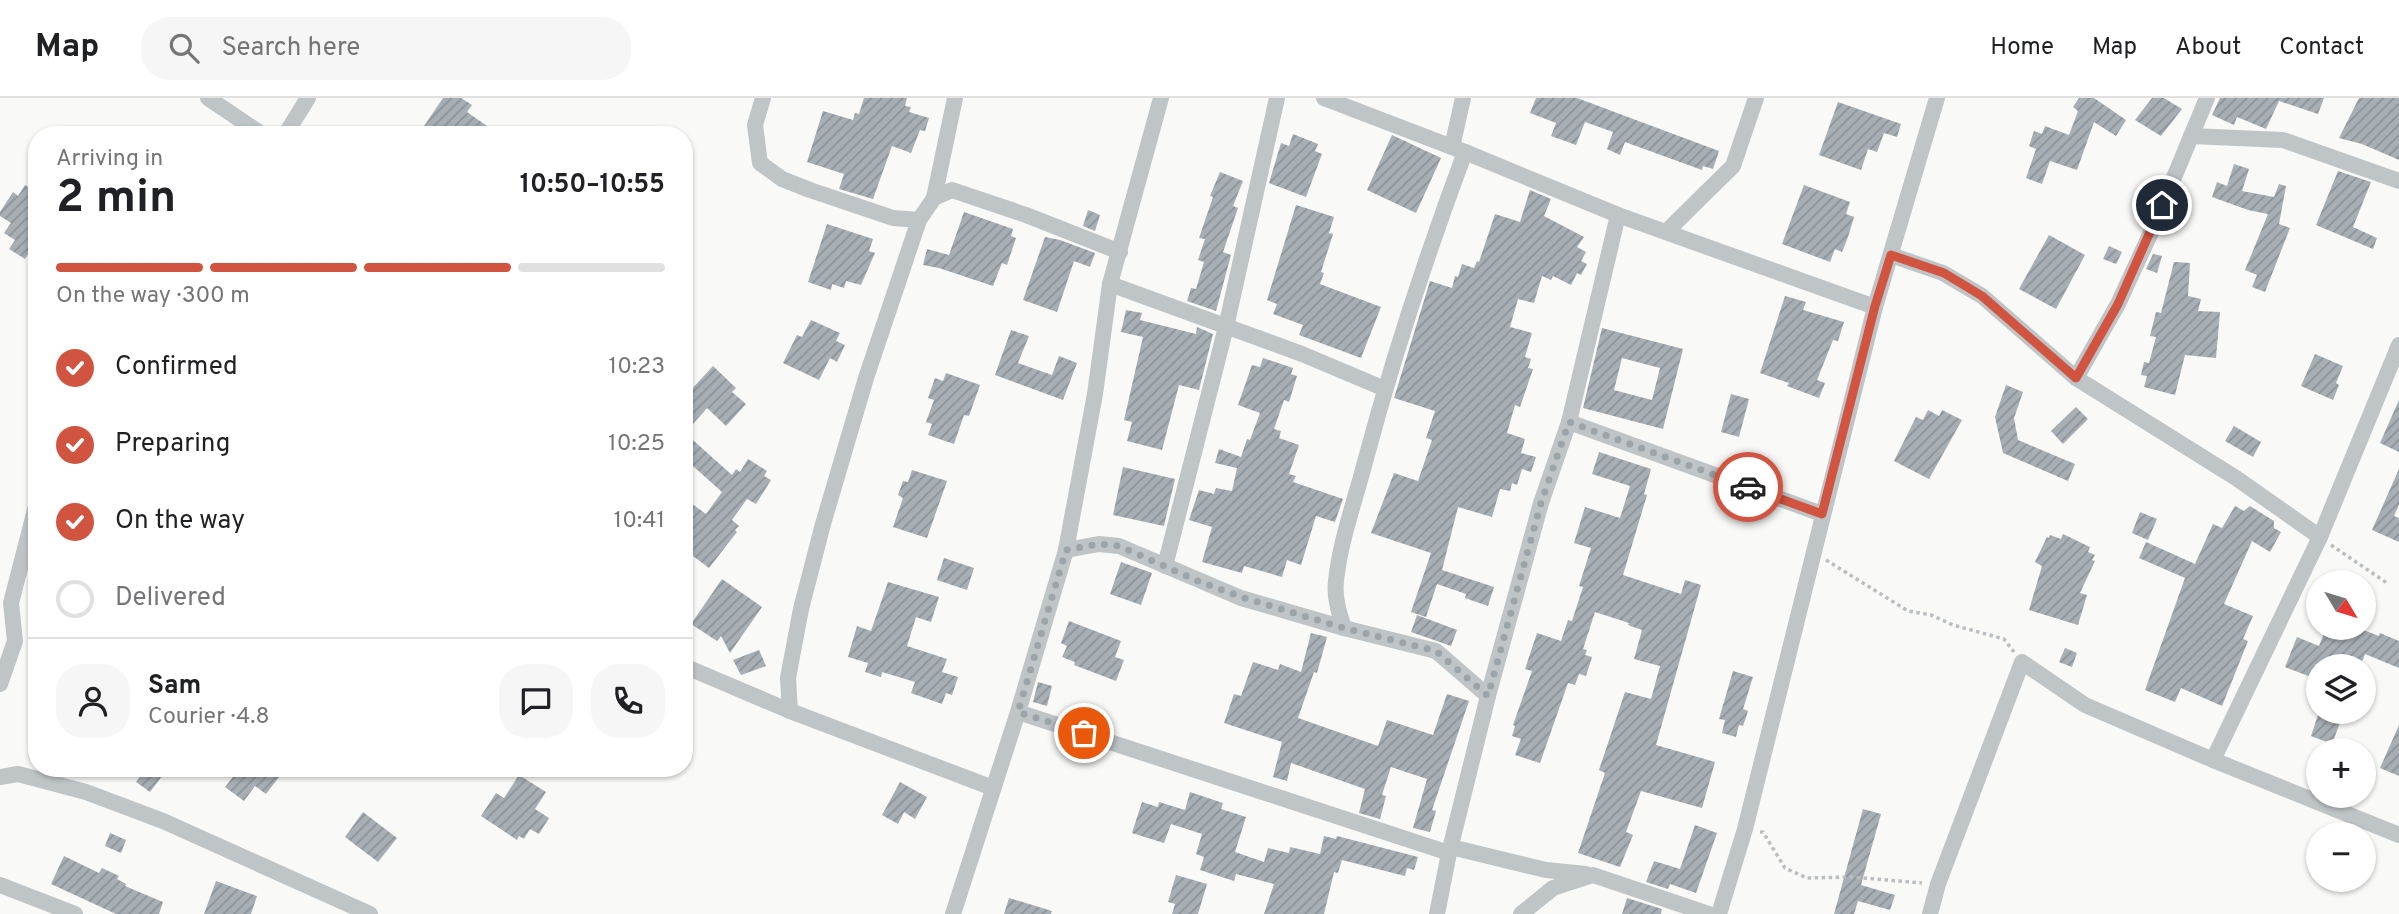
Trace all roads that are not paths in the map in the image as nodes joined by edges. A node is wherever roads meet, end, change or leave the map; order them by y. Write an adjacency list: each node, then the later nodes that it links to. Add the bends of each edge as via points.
1 (208, 98): 12 (street)
2 (308, 98): 13 (street)
3 (763, 98): 19 (street, via 755,125 760,163 782,179 810,190 893,218)
4 (955, 98): 17 (street)
5 (1161, 98): 21 (street)
6 (1277, 98): 25 (street)
7 (1324, 98): 15 (street)
8 (1463, 98): 15 (street)
9 (1756, 98): 20 (street, via 1733,166)
10 (1937, 98): 22 (street)
11 (2207, 98): 14 (street)
12 (250, 126)
13 (291, 126)
14 (2191, 136): 16 (street, via 2283,140); 27 (street, via 2118,304)
15 (1459, 150): 18 (street); 28 (street)
16 (2399, 181)
17 (934, 198): 19 (street); 21 (street, via 952,190)
18 (1618, 215): 20 (street); 29 (street)
19 (919, 220): 39 (street, via 823,524 788,678)
20 (1666, 232): 24 (street)
21 (1120, 252): 23 (street)
22 (1891, 255): 24 (street); 27 (street, via 1944,273 1982,296)
23 (1110, 284): 25 (street); 33 (street, via 1096,394)
24 (1875, 306): 30 (street)
25 (1226, 327): 28 (street); 34 (street)
26 (2399, 345): 32 (street)
27 (2076, 378): 32 (street, via 2236,478)
28 (1385, 389): 35 (street, via 1335,583)
29 (1569, 422): 30 (street); 38 (street, via 1541,503)
30 (1822, 514): 56 (street, via 1745,829)
31 (28, 536): 37 (street, via 10,603 15,641)
32 (2320, 537): 41 (street)
33 (1066, 550): 34 (street, via 1119,546); 40 (street)
34 (1164, 566): 35 (street, via 1241,597)
35 (1344, 628): 38 (street, via 1436,651)
36 (693, 670): 39 (street)
37 (0, 684)
38 (1488, 696): 47 (street)
39 (790, 711): 45 (street)
40 (1018, 712): 45 (street); 47 (street)
41 (2213, 760): 46 (street); 57 (street, via 2085,705 2022,662)
42 (0, 777): 43 (street)
43 (28, 777)
44 (29, 777): 51 (street, via 163,821)
45 (993, 789): 52 (street)
46 (2399, 835)
47 (1450, 850): 48 (street, via 1546,870); 53 (street)
48 (1594, 874): 54 (street, via 1553,888); 55 (street)
49 (0, 885): 50 (street)
50 (75, 914)
51 (370, 914)
52 (953, 914)
53 (1437, 914)
54 (1521, 914)
55 (1709, 914)
56 (1719, 914)
57 (1930, 914)

